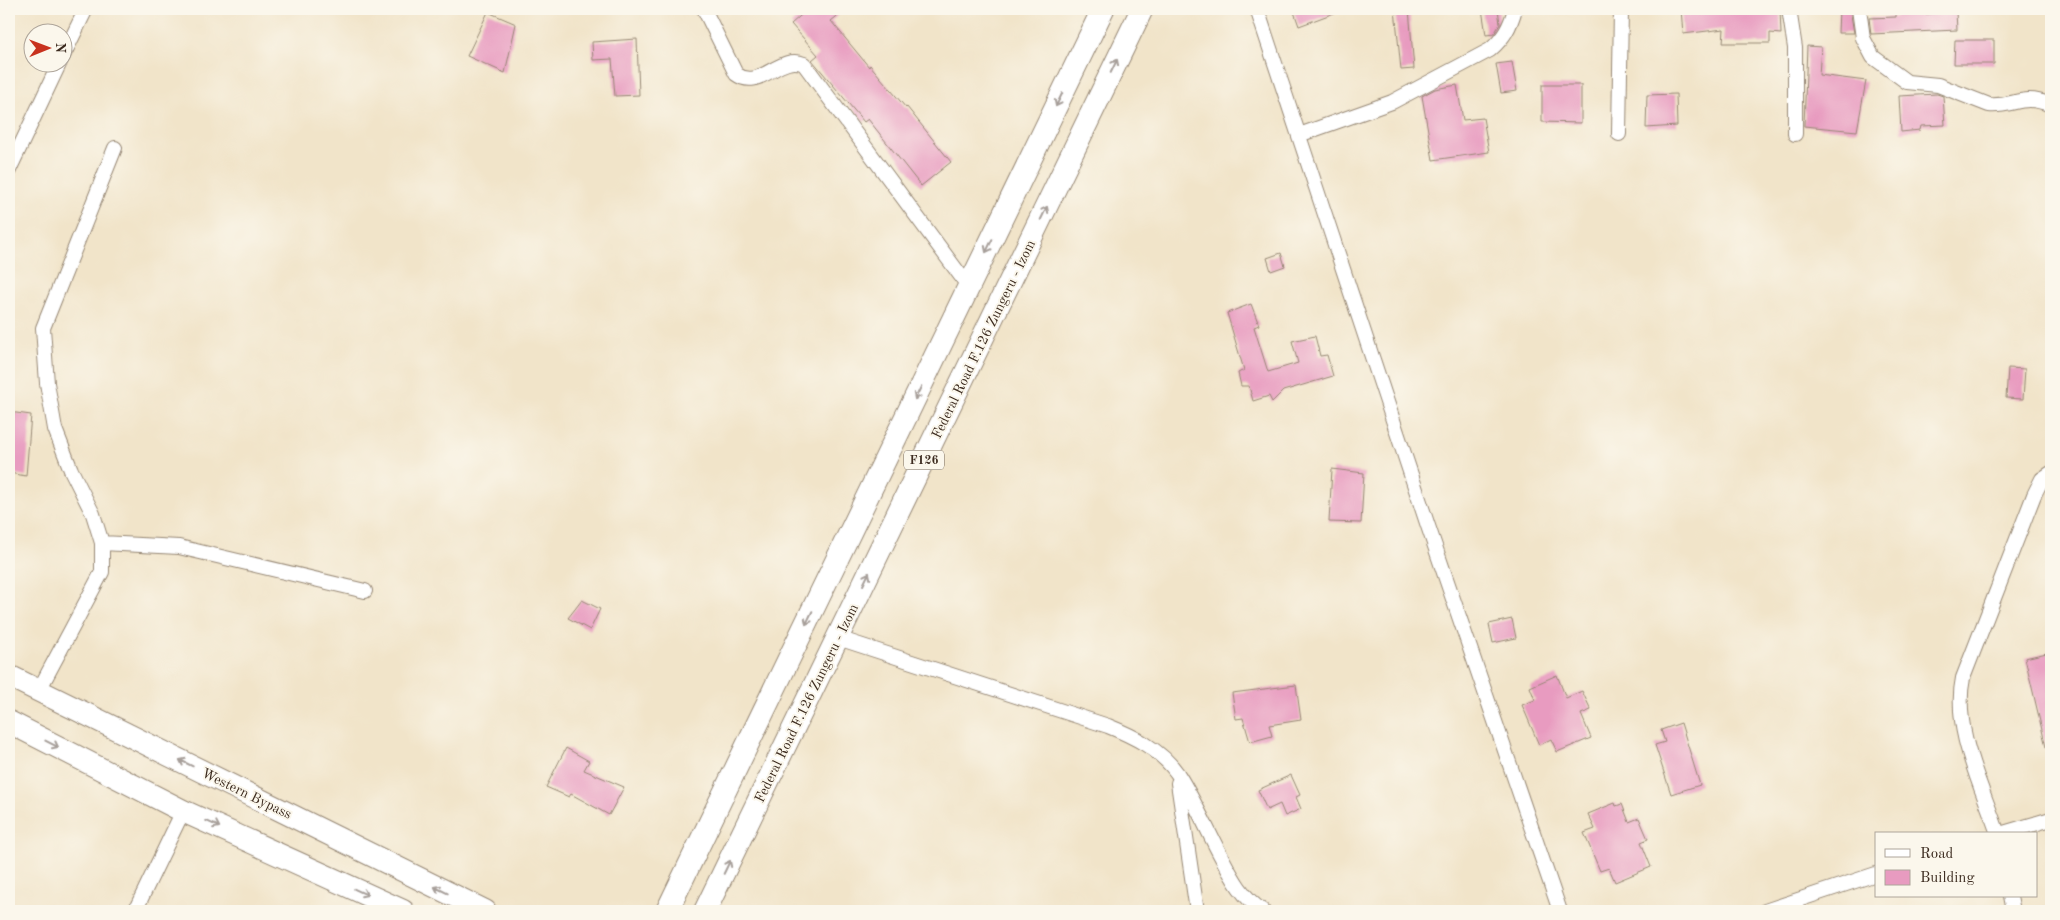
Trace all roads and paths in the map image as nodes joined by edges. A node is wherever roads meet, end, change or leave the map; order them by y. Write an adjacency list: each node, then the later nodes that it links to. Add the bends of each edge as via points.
1 (86, 9): 10 (street)
2 (704, 9): 18 (street, via 736,74 742,78 755,79 795,60 804,64)
3 (1103, 9): 18 (main road, F126, one-way to 18)
4 (1142, 9): 22 (main road, Federal Road F.126 Zungeru - Izom / F126, one-way to 4)
5 (1257, 9): 15 (street)
6 (1515, 9): 15 (street, via 1510,26 1490,50 1392,102)
7 (1621, 9): 13 (street)
8 (1789, 9): 14 (street, via 1795,48)
9 (1860, 9): 12 (street, via 1867,49 1907,82 1938,85 1989,105 2027,99)
10 (72, 38)
11 (55, 72): 17 (street)
12 (2051, 106)
13 (1619, 134)
14 (1795, 134)
15 (1299, 135): 42 (street)
16 (115, 148): 20 (street, via 43,328 47,383 56,429 71,470 93,514)
17 (9, 170)
18 (969, 287): 31 (main road, F126, one-way to 31)
19 (2051, 473): 29 (street, via 2042,479 2034,495 1959,694 1962,730)
20 (102, 543): 21 (street, via 179,547); 24 (street, via 102,572)
21 (365, 591)
22 (838, 638): 26 (street, via 1108,726 1135,737); 39 (main road, Federal Road F.126 Zungeru - Izom / F126, one-way to 22)
23 (9, 676): 24 (main road, Western Bypass)
24 (39, 690): 36 (main road, Western Bypass, one-way to 24)
25 (9, 722): 27 (main road, one-way to 27)
26 (1176, 772): 40 (street); 41 (street, via 1237,887)
27 (183, 810): 34 (street); 35 (main road, one-way to 35)
28 (2051, 819): 30 (street)
29 (1998, 832)
30 (2006, 832)
31 (692, 859): 37 (main road); 38 (main road, F126)
32 (1875, 874): 43 (street)
33 (2010, 898): 44 (street)
34 (135, 911)
35 (403, 911)
36 (485, 911)
37 (649, 911)
38 (667, 911)
39 (705, 911)
40 (1197, 911)
41 (1263, 911)
42 (1560, 911)
43 (1765, 911)
44 (2013, 911)

